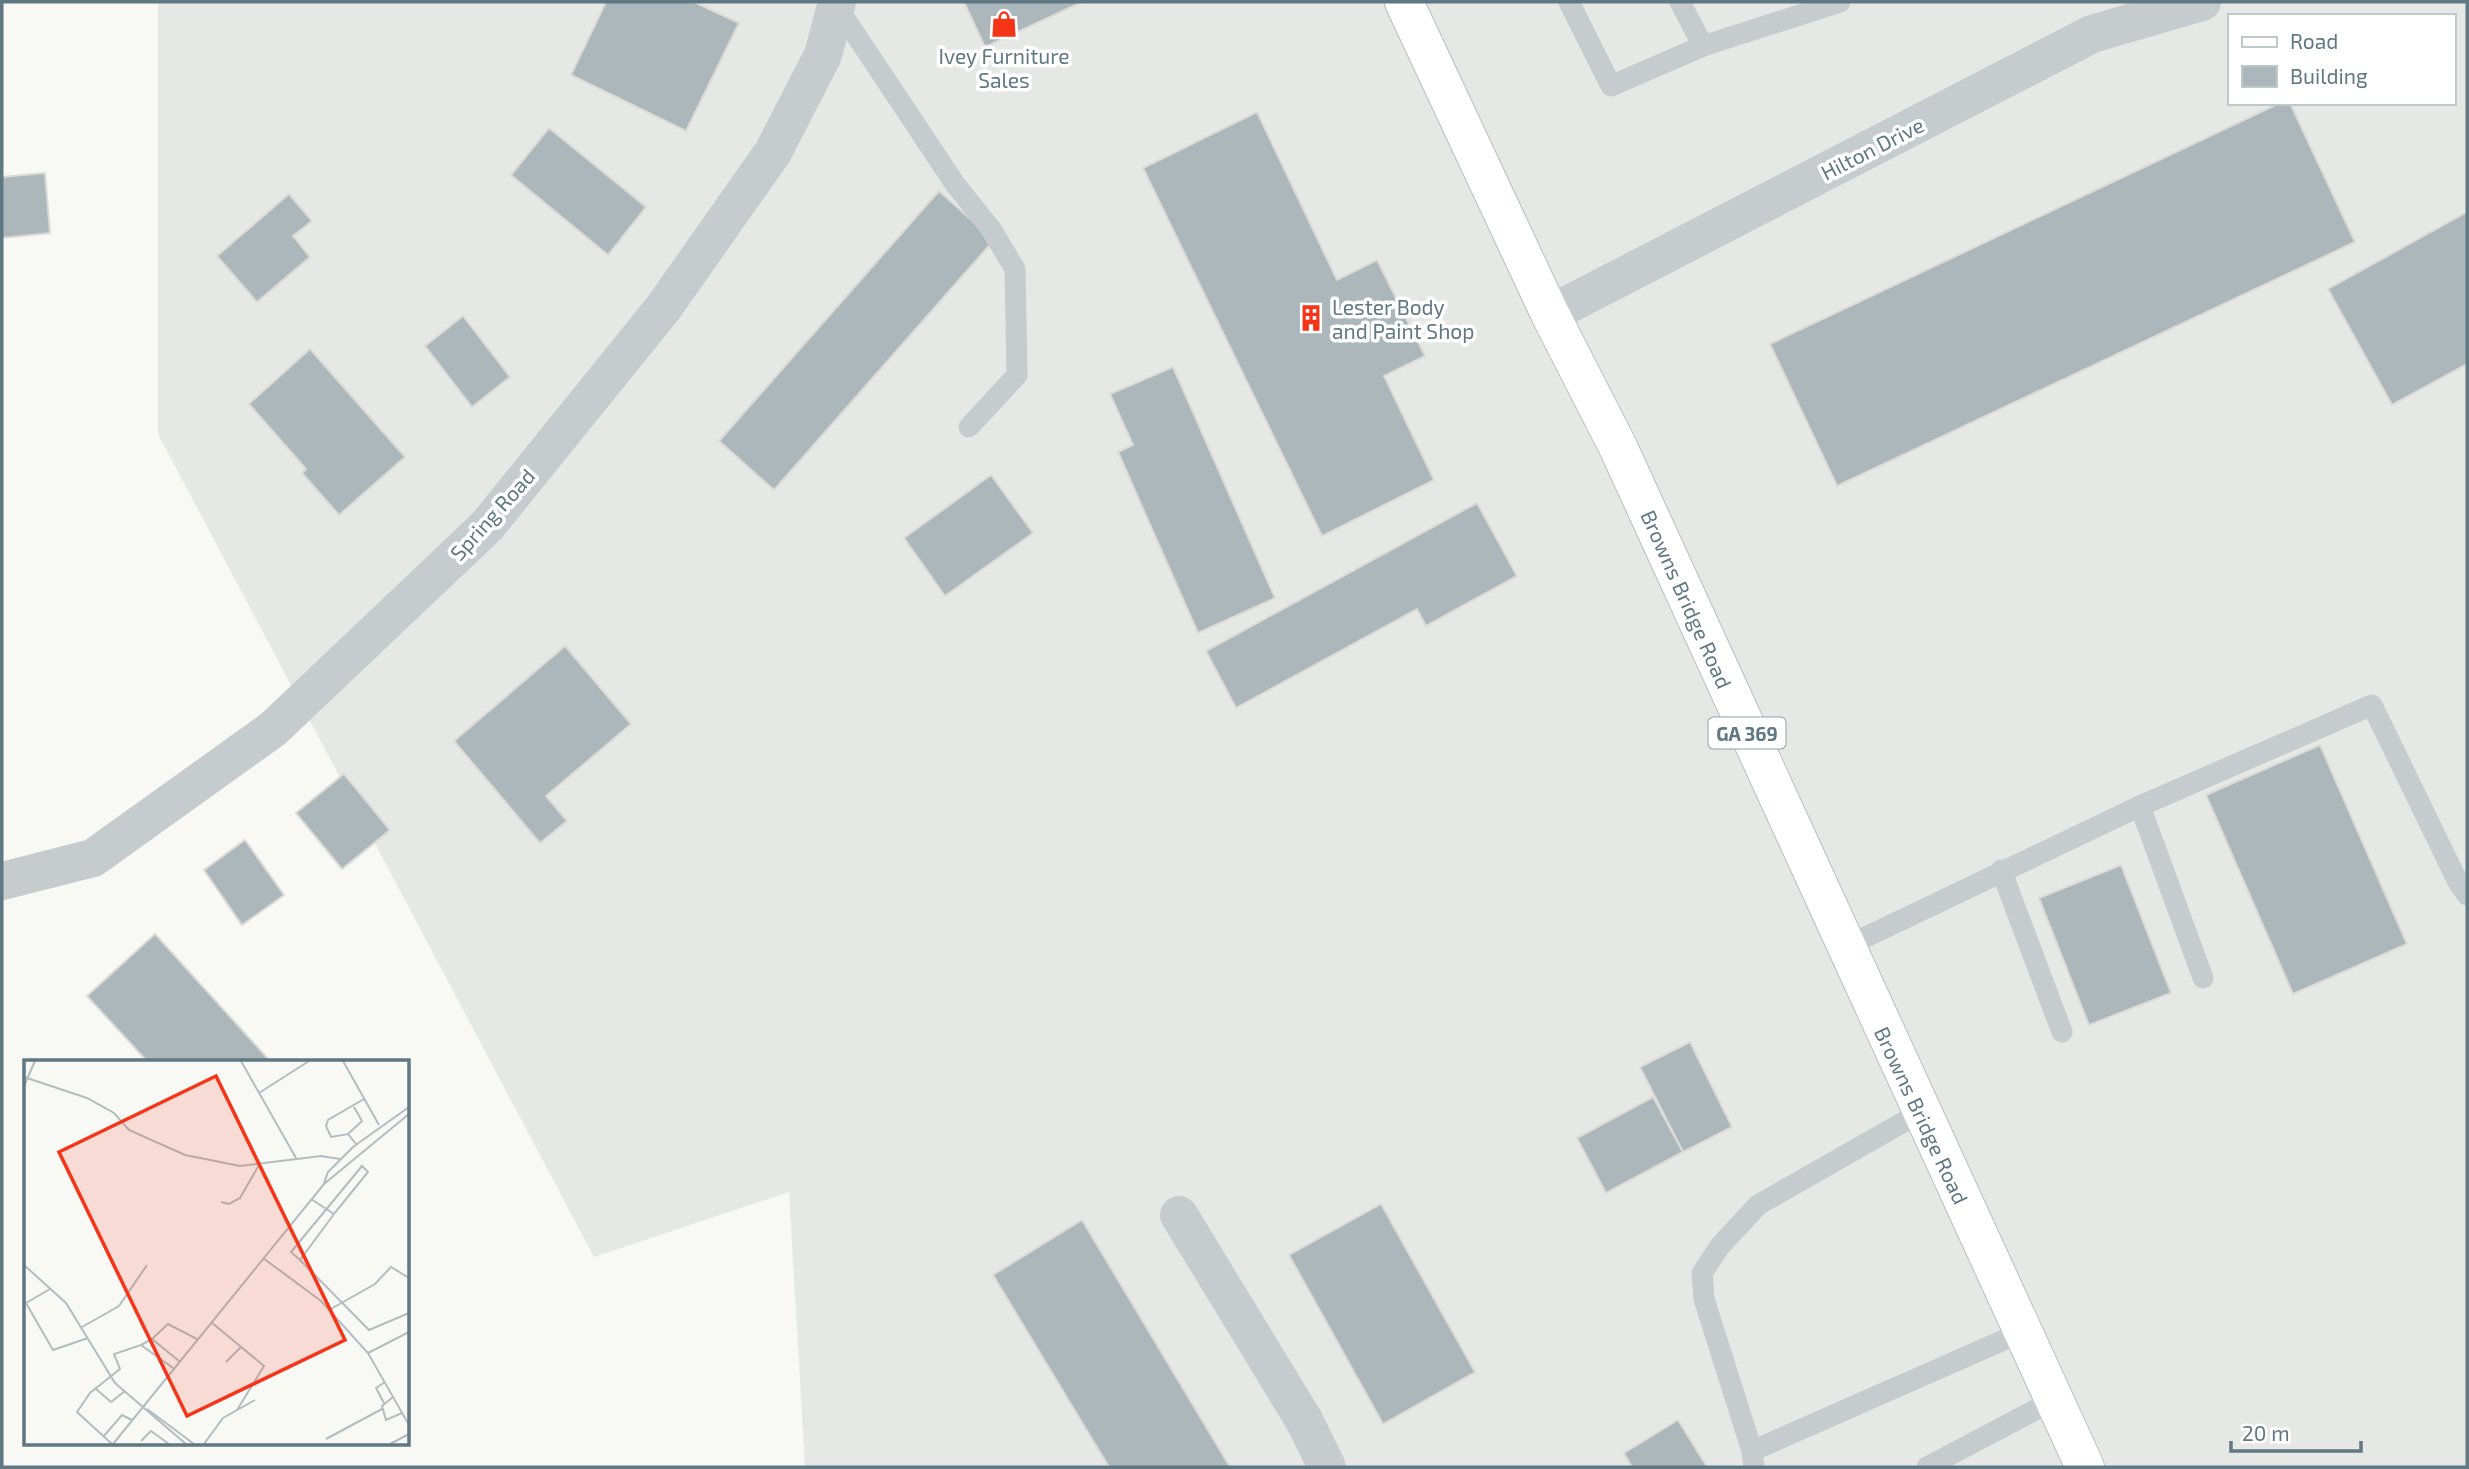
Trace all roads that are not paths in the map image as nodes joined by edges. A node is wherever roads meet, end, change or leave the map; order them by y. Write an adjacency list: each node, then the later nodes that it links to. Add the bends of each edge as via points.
1 (1404, 2): 8 (main road, Browns Bridge Road / GA 369)
2 (1569, 2): 7 (lane, via 1611,86)
3 (1680, 2): 7 (lane)
4 (1840, 2): 7 (lane)
5 (2192, 3): 8 (street, Hilton Drive, via 2092,34)
6 (837, 4): 9 (lane, via 955,184 992,229 1015,270 1017,375); 12 (street, Spring Road, via 823,55 773,152 664,307 487,526 273,729 93,858)
7 (1703, 46)
8 (1550, 314): 14 (main road, Browns Bridge Road / GA 369, via 1618,447)
9 (969, 426)
10 (2140, 806): 11 (lane); 13 (lane, via 2372,705); 15 (lane)
11 (2001, 870): 14 (lane); 16 (lane)
12 (2, 881)
13 (2467, 895)
14 (1845, 947): 17 (main road, Browns Bridge Road / GA 369)
15 (2203, 978)
16 (2062, 1032)
17 (1921, 1112): 19 (main road, Browns Bridge Road / GA 369); 21 (lane, via 1758,1205 1720,1246 1703,1273 1704,1299)
18 (1179, 1215): 22 (street, via 1305,1422)
19 (2022, 1332): 20 (main road, Browns Bridge Road / GA 369); 21 (lane)
20 (2054, 1400): 23 (lane); 24 (main road, Browns Bridge Road / GA 369)
21 (1753, 1459)
22 (1326, 1467)
23 (1927, 1467)
24 (2085, 1467)

